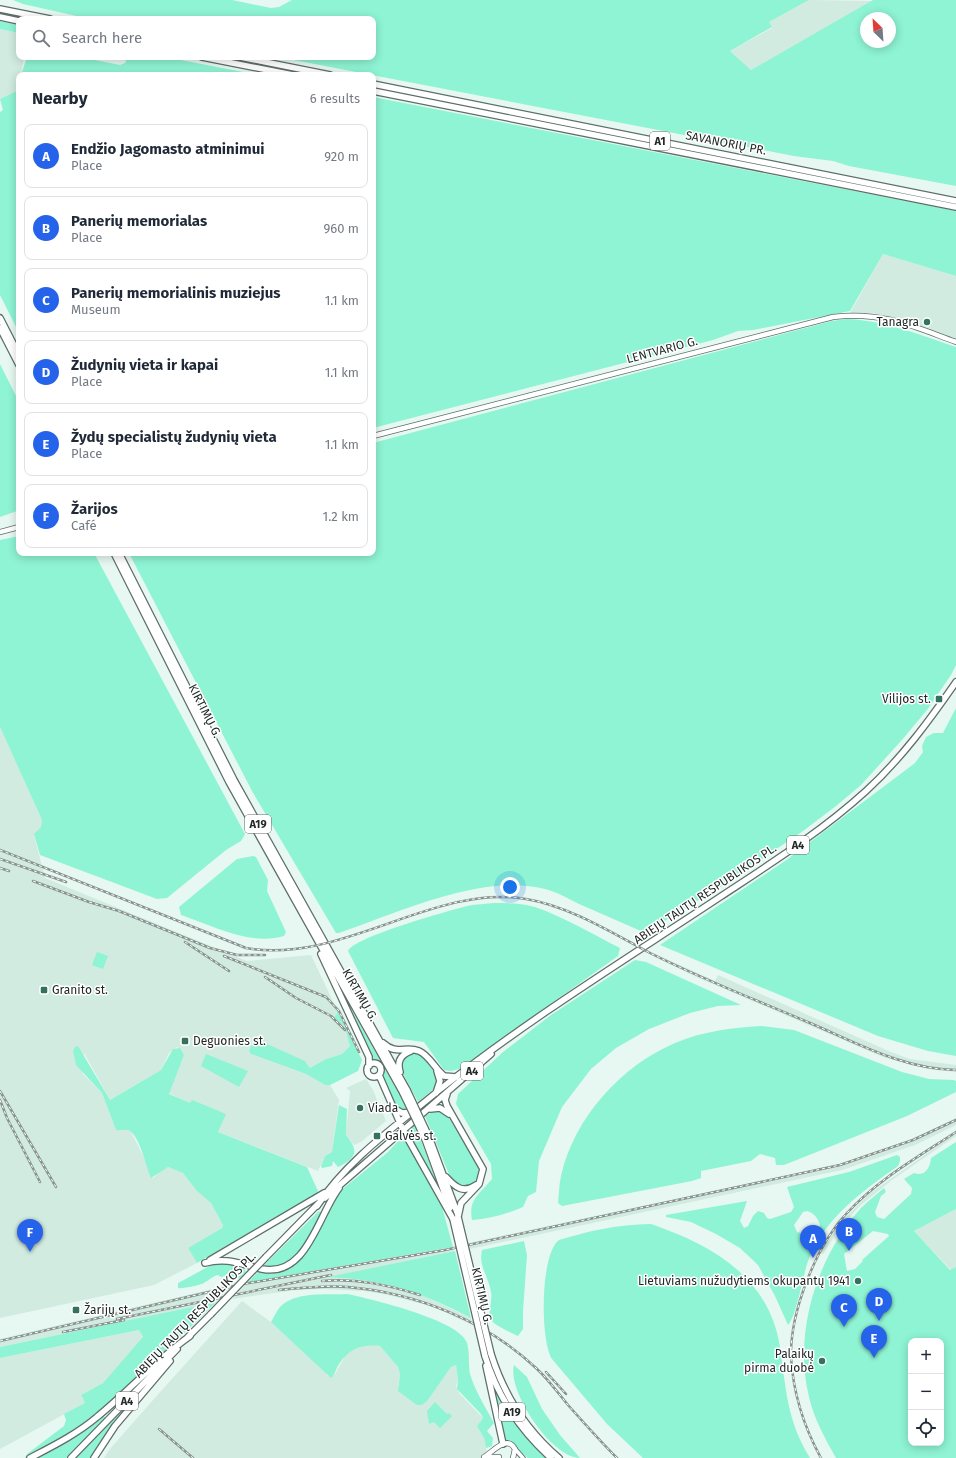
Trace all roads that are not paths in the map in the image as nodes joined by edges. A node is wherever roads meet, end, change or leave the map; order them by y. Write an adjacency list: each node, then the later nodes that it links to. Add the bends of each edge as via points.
1 (0, 9): 2 (highway)
2 (35, 16)
3 (0, 17): 4 (highway)
4 (16, 20)
5 (217, 60): 7 (highway)
6 (255, 60): 8 (highway)
7 (277, 72)
8 (315, 72)
9 (376, 85): 11 (highway, SAVANORIŲ PR. / A1)
10 (376, 92): 12 (highway, SAVANORIŲ PR. / A1)
11 (956, 201)
12 (956, 207)
13 (0, 318): 16 (highway)
14 (0, 328): 17 (highway)
15 (956, 342): 18 (main road, LENTVARIO G., via 877,316 833,317)
16 (16, 349)
17 (16, 359)
18 (376, 435)
19 (16, 528): 20 (main road)
20 (0, 532)
21 (116, 556): 26 (highway, KIRTIMŲ G. / A19, via 229,782)
22 (120, 556): 24 (highway, KIRTIMŲ G. / A19)
23 (124, 556): 24 (highway)
24 (124, 564): 27 (highway, KIRTIMŲ G. / A19, via 234,780)
25 (956, 682): 28 (highway, ABIEJŲ TAUTŲ RESPUBLIKOS PL. / A4, via 906,750 845,810 788,852 549,1010)
26 (311, 932): 30 (highway, via 369,1057); 35 (highway, KIRTIMŲ G. / A19)
27 (380, 1040): 29 (highway, via 388,1048 395,1050); 34 (highway, KIRTIMŲ G. / A19)
28 (495, 1049): 33 (highway, ABIEJŲ TAUTŲ RESPUBLIKOS PL. / A4); 36 (highway, ABIEJŲ TAUTŲ RESPUBLIKOS PL. / A4)
29 (417, 1050): 31 (highway, via 425,1055); 34 (highway, via 406,1053 400,1059 398,1065)
30 (369, 1066): 32 (highway, via 367,1072); 32 (highway, via 378,1066 380,1070)
31 (437, 1070): 33 (highway, via 446,1077); 37 (highway, via 440,1081)
32 (376, 1076): 38 (highway)
33 (457, 1076): 37 (highway, ABIEJŲ TAUTŲ RESPUBLIKOS PL. / A4)
34 (401, 1079): 35 (highway, KIRTIMŲ G. / A19)
35 (405, 1092): 44 (highway, KIRTIMŲ G. / A19, bridge)
36 (448, 1092): 40 (highway, ABIEJŲ TAUTŲ RESPUBLIKOS PL. / A4); 41 (highway, via 446,1103)
37 (435, 1094): 39 (highway, ABIEJŲ TAUTŲ RESPUBLIKOS PL. / A4)
38 (393, 1108): 39 (highway, via 402,1113); 42 (highway)
39 (414, 1111): 42 (highway, ABIEJŲ TAUTŲ RESPUBLIKOS PL. / A4)
40 (426, 1111): 41 (highway, via 442,1108); 43 (highway, ABIEJŲ TAUTŲ RESPUBLIKOS PL. / A4)
41 (454, 1120): 47 (highway, via 481,1165)
42 (400, 1123): 43 (highway); 48 (highway, ABIEJŲ TAUTŲ RESPUBLIKOS PL. / A4)
43 (403, 1130): 46 (highway, ABIEJŲ TAUTŲ RESPUBLIKOS PL. / A4); 51 (highway)
44 (427, 1138): 45 (highway, KIRTIMŲ G. / A19); 51 (highway, KIRTIMŲ G. / A19)
45 (445, 1175): 47 (highway, via 454,1186 462,1189 470,1188); 51 (highway, KIRTIMŲ G. / A19)
46 (350, 1176): 49 (highway, ABIEJŲ TAUTŲ RESPUBLIKOS PL. / A4); 54 (highway, via 333,1196 304,1250 293,1262 269,1270)
47 (481, 1181): 51 (highway, via 462,1201)
48 (327, 1191): 49 (highway, ABIEJŲ TAUTŲ RESPUBLIKOS PL. / A4); 50 (highway)
49 (317, 1206): 52 (highway, ABIEJŲ TAUTŲ RESPUBLIKOS PL. / A4)
50 (290, 1214): 52 (highway, via 297,1214); 53 (highway)
51 (455, 1218): 57 (highway, KIRTIMŲ G. / A19, bridge)
52 (300, 1222): 55 (highway, ABIEJŲ TAUTŲ RESPUBLIKOS PL. / A4, bridge)
53 (228, 1250): 54 (highway, via 226,1256); 54 (highway, via 205,1263)
54 (230, 1260)
55 (190, 1336): 56 (highway, ABIEJŲ TAUTŲ RESPUBLIKOS PL. / A4); 62 (highway, via 96,1418)
56 (183, 1343): 63 (highway, ABIEJŲ TAUTŲ RESPUBLIKOS PL. / A4); 64 (highway, via 115,1426)
57 (487, 1356): 58 (highway); 68 (highway, KIRTIMŲ G. / A19, via 500,1392 511,1412); 69 (highway, KIRTIMŲ G. / A19, via 526,1423)
58 (502, 1444): 59 (main road); 60 (main road, via 510,1444)
59 (498, 1449): 61 (main road); 65 (main road)
60 (515, 1449): 66 (main road); 67 (street)
61 (499, 1457): 65 (main road)
62 (30, 1458)
63 (72, 1458)
64 (94, 1458)
65 (483, 1458)
66 (513, 1458): 67 (street)
67 (523, 1458)
68 (551, 1458)
69 (559, 1458)

